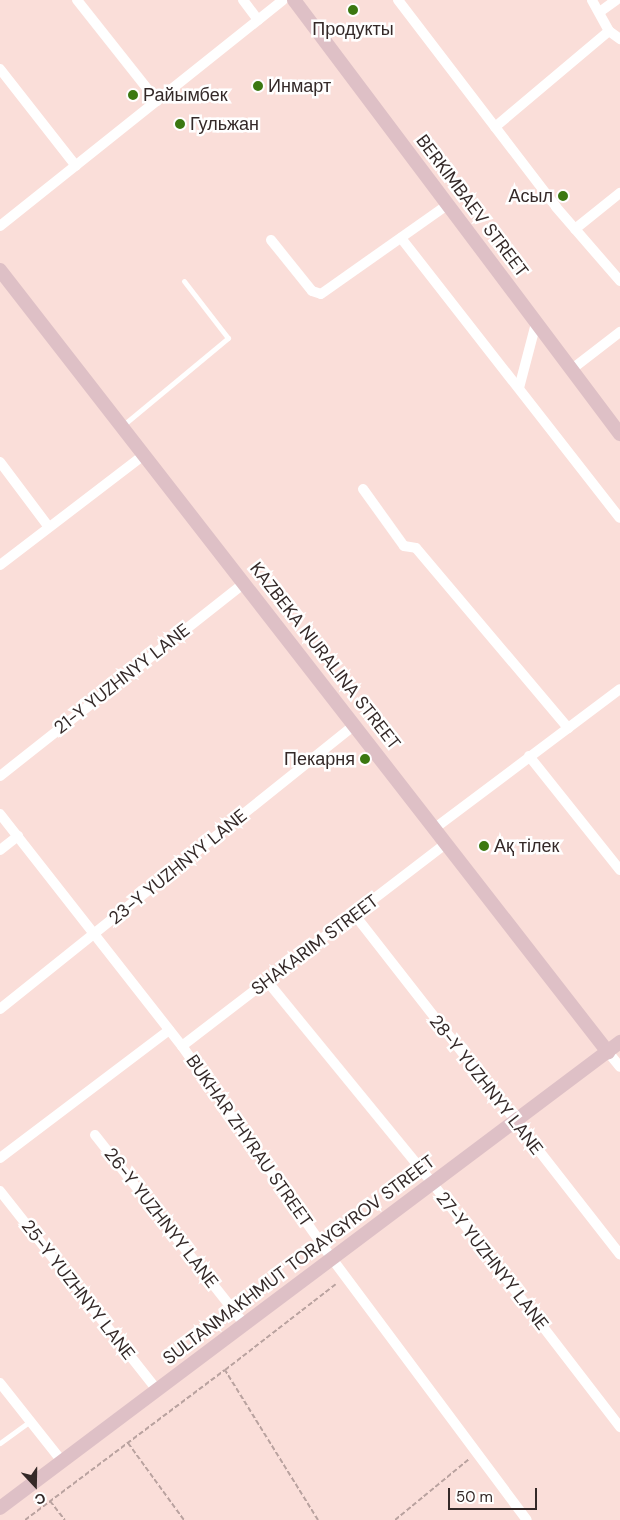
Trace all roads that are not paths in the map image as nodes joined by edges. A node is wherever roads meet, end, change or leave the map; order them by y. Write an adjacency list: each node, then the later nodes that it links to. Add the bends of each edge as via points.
1 (77, 0): 13 (street)
2 (243, 0): 9 (street)
3 (283, 0): 9 (street)
4 (294, 0): 17 (street, BERKIMBAEV STREET)
5 (398, 0): 14 (street)
6 (592, 0): 8 (street)
7 (616, 0): 8 (street)
8 (601, 11): 10 (street)
9 (258, 20): 13 (street)
10 (609, 31): 11 (street); 14 (street)
11 (620, 40)
12 (0, 69): 15 (street)
13 (157, 101): 15 (street)
14 (495, 127): 19 (street)
15 (76, 166): 18 (street)
16 (620, 193): 19 (street)
17 (447, 205): 20 (street); 25 (street, BERKIMBAEV STREET)
18 (0, 226)
19 (575, 229): 24 (street)
20 (401, 238): 21 (street, via 321,294 312,291); 28 (street)
21 (271, 240)
22 (0, 270): 29 (street, KAZBEKA NURALINA STREET)
23 (184, 281): 29 (lane, via 228,338)
24 (620, 281)
25 (536, 323): 27 (street, BERKIMBAEV STREET); 28 (street)
26 (620, 332): 27 (street)
27 (572, 370): 30 (street, BERKIMBAEV STREET)
28 (519, 388): 34 (street)
29 (122, 426): 31 (street, KAZBEKA NURALINA STREET)
30 (620, 434)
31 (144, 455): 35 (street); 37 (street, KAZBEKA NURALINA STREET)
32 (0, 462): 35 (street)
33 (363, 489): 40 (street, via 404,546 416,548)
34 (620, 518)
35 (48, 526): 36 (street)
36 (0, 565)
37 (244, 583): 39 (street, KAZBEKA NURALINA STREET); 42 (street, 21-Y YUZHNYY LANE)
38 (619, 692): 40 (street)
39 (355, 725): 44 (street, KAZBEKA NURALINA STREET); 50 (street, 23-Y YUZHNYY LANE)
40 (568, 728): 41 (street)
41 (529, 756): 44 (street); 48 (street)
42 (0, 776)
43 (0, 814): 45 (street, BUKHAR ZHYRAU STREET)
44 (435, 828): 46 (street, KAZBEKA NURALINA STREET)
45 (18, 836): 47 (street); 50 (street, BUKHAR ZHYRAU STREET)
46 (447, 843): 49 (street, SHAKARIM STREET); 56 (street, KAZBEKA NURALINA STREET)
47 (0, 850)
48 (620, 870)
49 (354, 914): 51 (street, SHAKARIM STREET); 58 (street, 28-Y YUZHNYY LANE)
50 (94, 934): 52 (street, 23-Y YUZHNYY LANE); 53 (street, BUKHAR ZHYRAU STREET)
51 (266, 981): 55 (street, SHAKARIM STREET); 61 (street, 27-Y YUZHNYY LANE)
52 (0, 1009)
53 (169, 1030): 55 (street, BUKHAR ZHYRAU STREET); 60 (street)
54 (620, 1042): 56 (street, SULTANMAKHMUT TORAYGYROV STREET)
55 (182, 1046): 64 (street, BUKHAR ZHYRAU STREET)
56 (608, 1052): 57 (street, KAZBEKA NURALINA STREET); 58 (street, SULTANMAKHMUT TORAYGYROV STREET)
57 (620, 1067)
58 (515, 1123): 61 (street, SULTANMAKHMUT TORAYGYROV STREET); 63 (street, 28-Y YUZHNYY LANE)
59 (95, 1135): 65 (street, 26-Y YUZHNYY LANE)
60 (0, 1158)
61 (433, 1184): 64 (street, SULTANMAKHMUT TORAYGYROV STREET); 69 (street, 27-Y YUZHNYY LANE)
62 (0, 1190): 67 (street, 25-Y YUZHNYY LANE)
63 (620, 1255)
64 (333, 1260): 65 (street, SULTANMAKHMUT TORAYGYROV STREET); 73 (street, BUKHAR ZHYRAU STREET)
65 (245, 1325): 67 (street, SULTANMAKHMUT TORAYGYROV STREET)
66 (0, 1383): 68 (street)
67 (157, 1390): 71 (street, SULTANMAKHMUT TORAYGYROV STREET)
68 (30, 1421): 70 (lane); 71 (street)
69 (620, 1427)
70 (0, 1443)
71 (61, 1460): 72 (street, SULTANMAKHMUT TORAYGYROV STREET)
72 (0, 1508)
73 (527, 1520)

